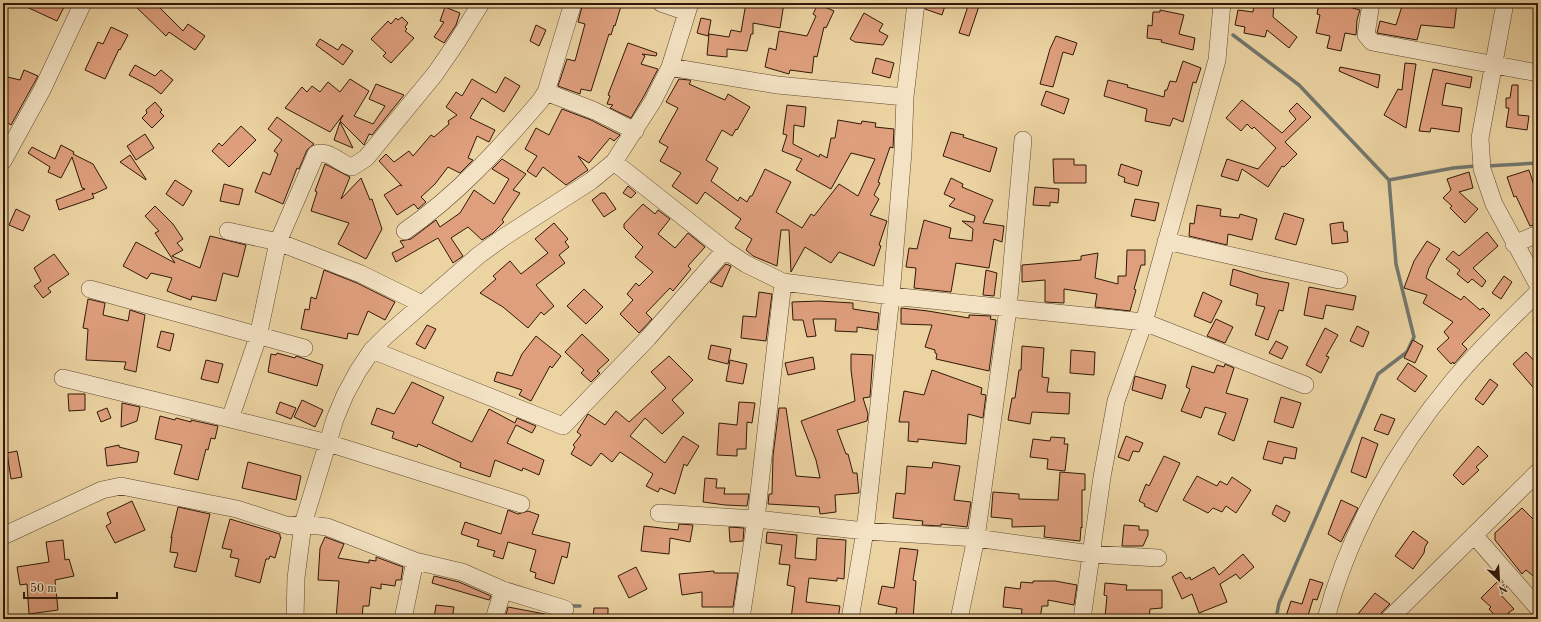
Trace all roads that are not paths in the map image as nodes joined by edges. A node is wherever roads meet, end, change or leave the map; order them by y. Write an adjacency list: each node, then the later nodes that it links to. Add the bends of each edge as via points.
1 (83, 3): 17 (street, via 42,90)
2 (481, 3): 23 (street, via 434,74 366,158 352,167 324,153 316,154)
3 (573, 3): 13 (street)
4 (661, 3): 9 (street)
5 (916, 3): 14 (street)
6 (1222, 3): 22 (street, via 1217,60)
7 (1371, 3): 10 (street, via 1366,35 1372,42)
8 (1505, 3): 10 (street)
9 (689, 8): 11 (street)
10 (1493, 65): 12 (street); 24 (street, via 1480,138 1482,169 1494,204)
11 (670, 67): 14 (street, via 777,85); 15 (street)
12 (1538, 73)
13 (546, 92): 15 (street, via 595,111); 20 (street, via 462,187 433,212)
14 (905, 97): 31 (street)
15 (634, 131): 18 (street)
16 (1024, 140): 33 (street)
17 (3, 161)
18 (614, 162): 25 (street); 32 (street, via 586,185 486,251)
19 (228, 231): 23 (street)
20 (405, 231)
21 (1538, 234): 24 (street)
22 (1166, 241): 26 (street); 34 (street)
23 (278, 242): 32 (street, via 361,274); 35 (street)
24 (1514, 244): 28 (street)
25 (725, 250): 27 (street); 37 (street, via 648,338 563,426)
26 (1339, 280)
27 (782, 282): 31 (street); 45 (street)
28 (1538, 285)
29 (90, 290): 35 (street)
30 (1538, 292): 64 (street, via 1453,380 1406,444 1378,493 1349,553)
31 (891, 296): 33 (street); 47 (street)
32 (422, 304): 37 (street)
33 (1008, 309): 34 (street); 50 (street)
34 (1144, 322): 39 (street); 51 (street, via 1116,401)
35 (258, 337): 36 (street); 40 (street)
36 (304, 348)
37 (372, 350): 41 (street, via 345,395)
38 (63, 378): 40 (street)
39 (1304, 384)
40 (230, 419): 41 (street)
41 (328, 443): 43 (street); 46 (street)
42 (1538, 472): 48 (street)
43 (521, 504)
44 (659, 513): 45 (street)
45 (756, 519): 47 (street); 60 (street)
46 (303, 524): 49 (street, via 290,526 237,509 121,486 102,490); 53 (street, via 327,527); 57 (street, via 296,578)
47 (866, 531): 50 (street); 61 (street)
48 (1474, 535): 55 (street); 65 (street)
49 (3, 536)
50 (976, 538): 51 (street); 62 (street)
51 (1091, 554): 52 (street); 63 (street)
52 (1158, 558)
53 (415, 561): 54 (street, via 462,572); 58 (street)
54 (503, 590): 56 (street); 59 (street)
55 (1538, 608)
56 (565, 609)
57 (296, 619)
58 (403, 619)
59 (494, 619)
60 (741, 619)
61 (850, 619)
62 (959, 619)
63 (1082, 619)
64 (1326, 619)
65 (1389, 619)

